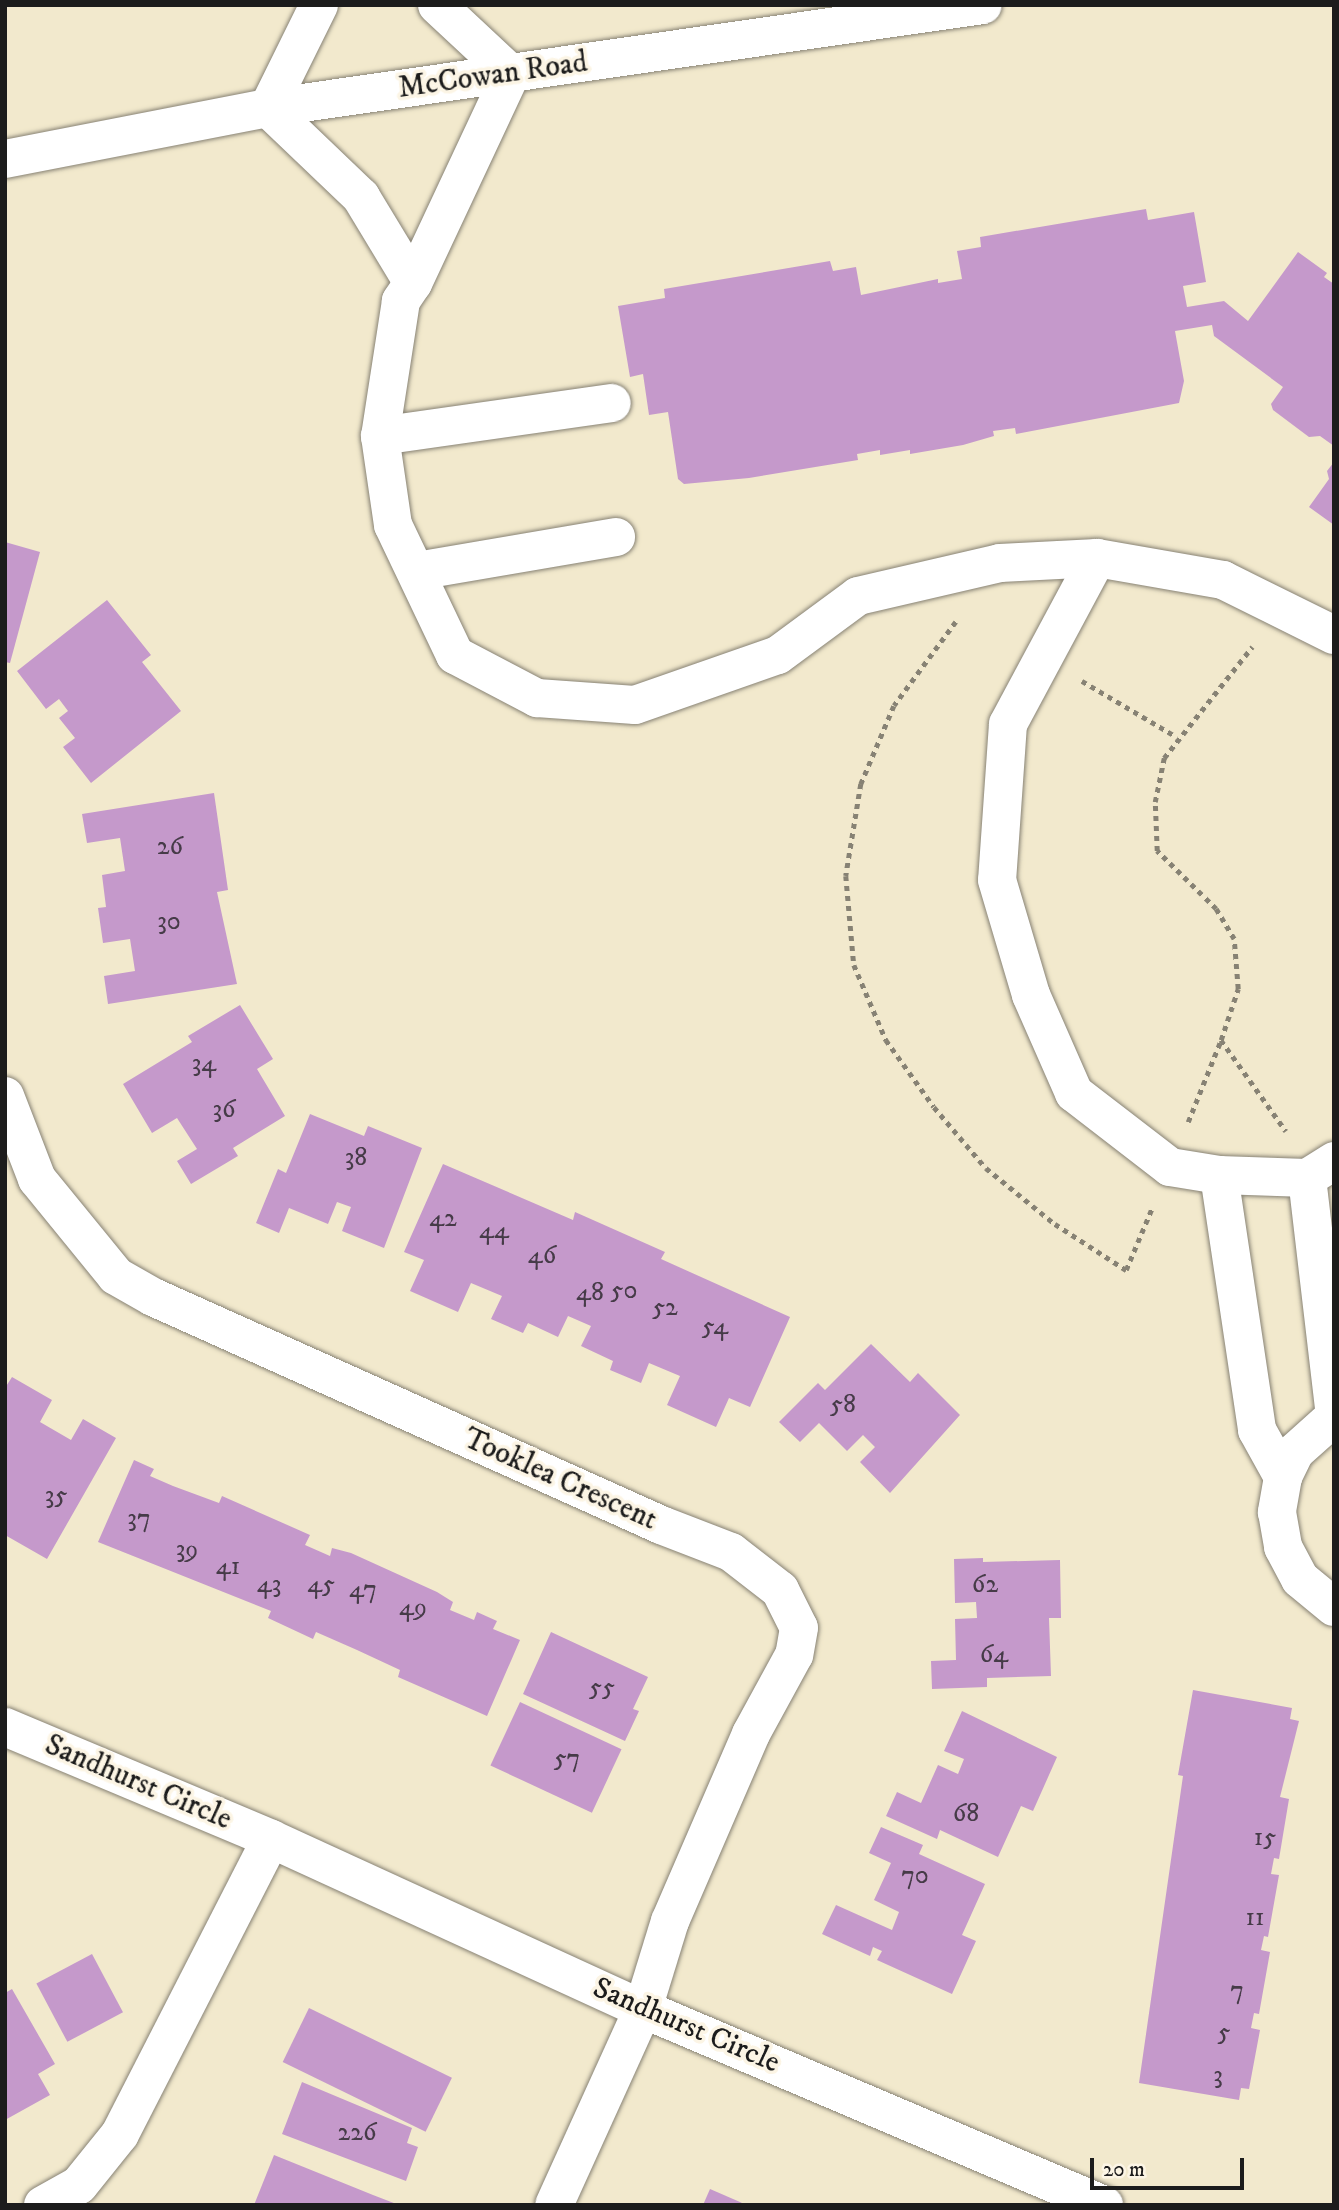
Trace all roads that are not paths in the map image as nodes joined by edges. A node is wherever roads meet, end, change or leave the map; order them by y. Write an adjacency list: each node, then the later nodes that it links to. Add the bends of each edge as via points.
1 (319, 5): 5 (street)
2 (437, 5): 4 (street)
3 (984, 5): 4 (street, McCowan Road)
4 (511, 74): 5 (street, McCowan Road); 7 (street)
5 (268, 108): 6 (street, McCowan Road); 7 (street, via 361,197)
6 (5, 159)
7 (413, 283): 9 (street, via 401,301)
8 (612, 403): 9 (street)
9 (380, 436): 12 (street, via 393,525)
10 (616, 537): 12 (street)
11 (1097, 558): 12 (street, via 1000,563 858,596 778,655 635,705 537,698 455,655); 13 (street, via 1223,580); 16 (street, via 1008,724 997,880 1031,995 1074,1093 1170,1167)
12 (417, 571)
13 (1334, 635)
14 (5, 1096): 23 (street, Tooklea Crescent, via 37,1179 116,1276 165,1303 731,1552 780,1590 799,1628 794,1655 751,1734 670,1921)
15 (1320, 1170): 16 (street); 17 (street)
16 (1219, 1175): 19 (street, via 1257,1430)
17 (1334, 1408)
18 (1334, 1417): 19 (street, via 1295,1452)
19 (1283, 1477): 20 (street, via 1277,1512 1283,1547 1300,1579)
20 (1334, 1607)
21 (5, 1727): 22 (street, Sandhurst Circle)
22 (271, 1839): 23 (street, Sandhurst Circle); 24 (street, Sandhurst Circle, via 120,2134 79,2185)
23 (643, 2009): 25 (street, Tooklea Crescent); 26 (street, Sandhurst Circle)
24 (43, 2205)
25 (554, 2205)
26 (1104, 2205)

